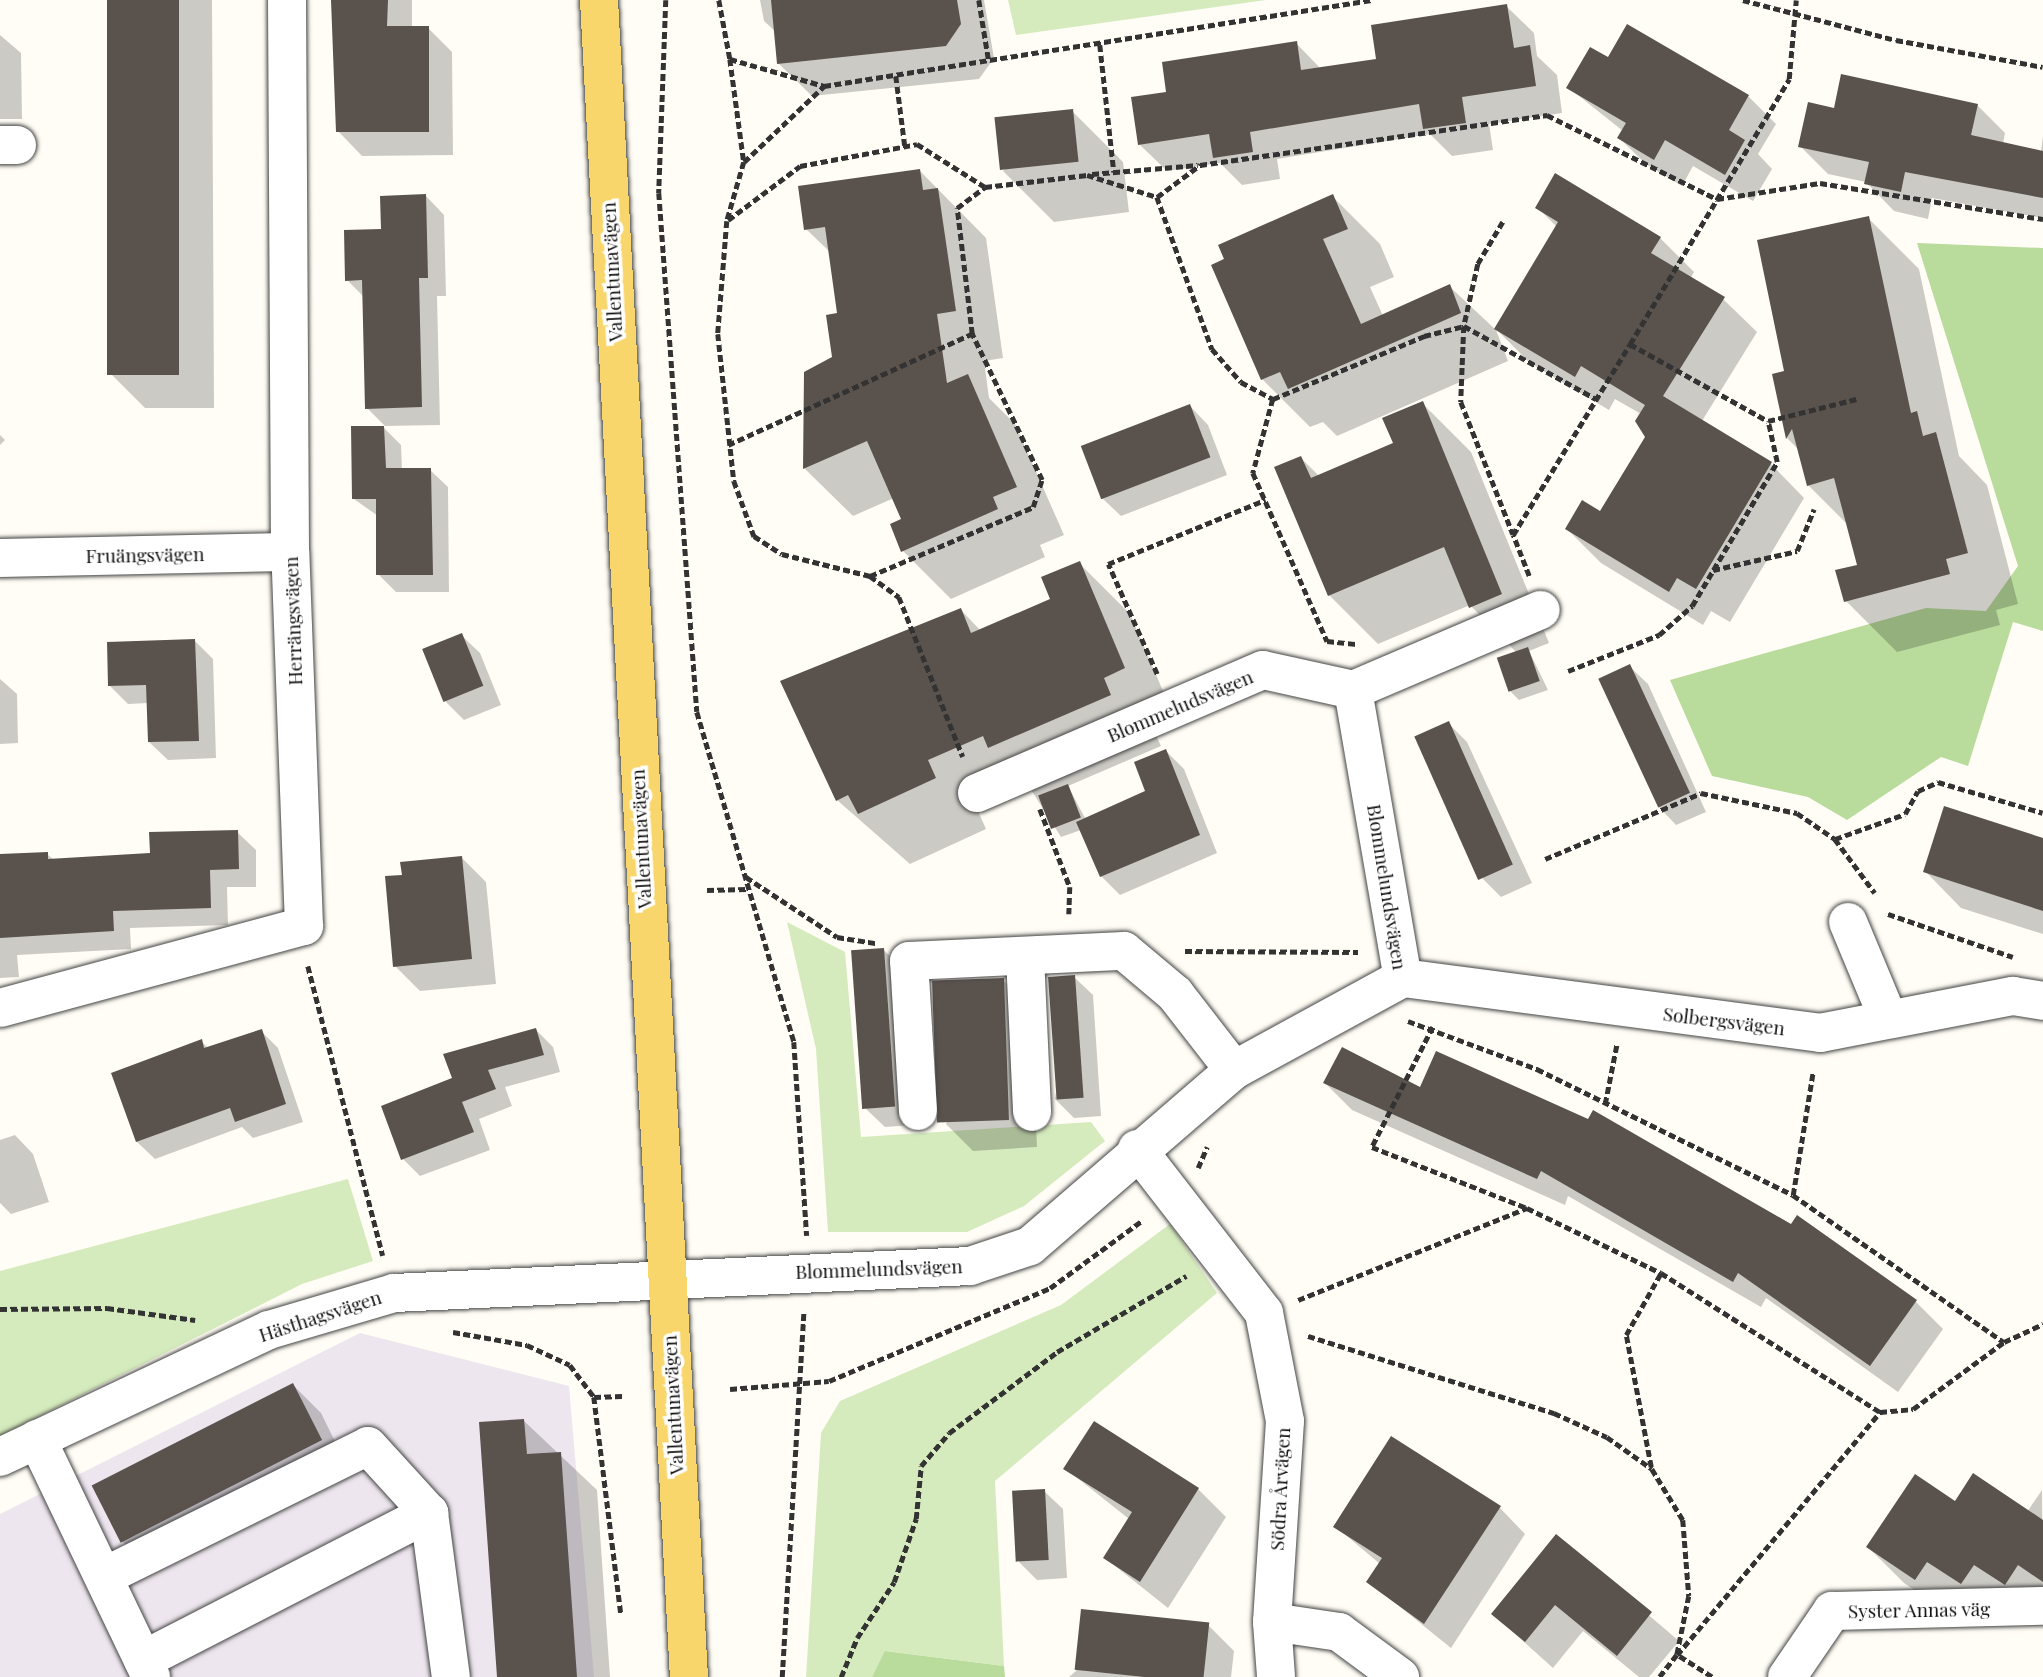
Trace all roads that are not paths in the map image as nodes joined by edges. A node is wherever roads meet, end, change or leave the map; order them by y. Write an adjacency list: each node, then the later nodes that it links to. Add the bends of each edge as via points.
1 (287, 0): 3 (street, Herrängsvägen)
2 (599, 0): 18 (main road, Vallentunavägen)
3 (290, 552): 4 (street, Fruängsvägen); 12 (street, Herrängsvägen, via 304,926)
4 (0, 558)
5 (1541, 610): 6 (street)
6 (1353, 690): 7 (street, Blommeludsvägen, via 1263,670); 10 (street, Blommelundsvägen)
7 (977, 793)
8 (1848, 922): 13 (street)
9 (1024, 956): 14 (street, via 1124,951 1175,994); 15 (street, via 909,961); 16 (street)
10 (1401, 965): 13 (street, Solbergsvägen, via 1444,985 1820,1033); 14 (street, Blommelundsvägen)
11 (2028, 999): 13 (street, Solbergsvägen)
12 (0, 1008)
13 (1888, 1018)
14 (1234, 1070): 17 (street, Blommelundsvägen)
15 (918, 1111)
16 (1032, 1112)
17 (1137, 1149): 18 (street, Blommelundsvägen, via 1030,1246 970,1266); 24 (street, Södra Årvägen, via 1215,1244 1264,1313 1285,1421)
18 (666, 1276): 19 (street, Hästhagsvägen, via 394,1293 269,1330); 27 (main road, Vallentunavägen)
19 (37, 1439): 20 (street, Hästhagsvägen); 22 (street)
20 (0, 1457)
21 (429, 1513): 22 (street, via 369,1446); 25 (street); 26 (street)
22 (106, 1576): 25 (street)
23 (2043, 1606): 30 (street, Syster Annas väg, via 1832,1611)
24 (1272, 1622): 28 (street, Södra Årvägen); 29 (street, via 1339,1632)
25 (147, 1669)
26 (451, 1677)
27 (689, 1677)
28 (1276, 1677)
29 (1400, 1677)
30 (1787, 1677)

